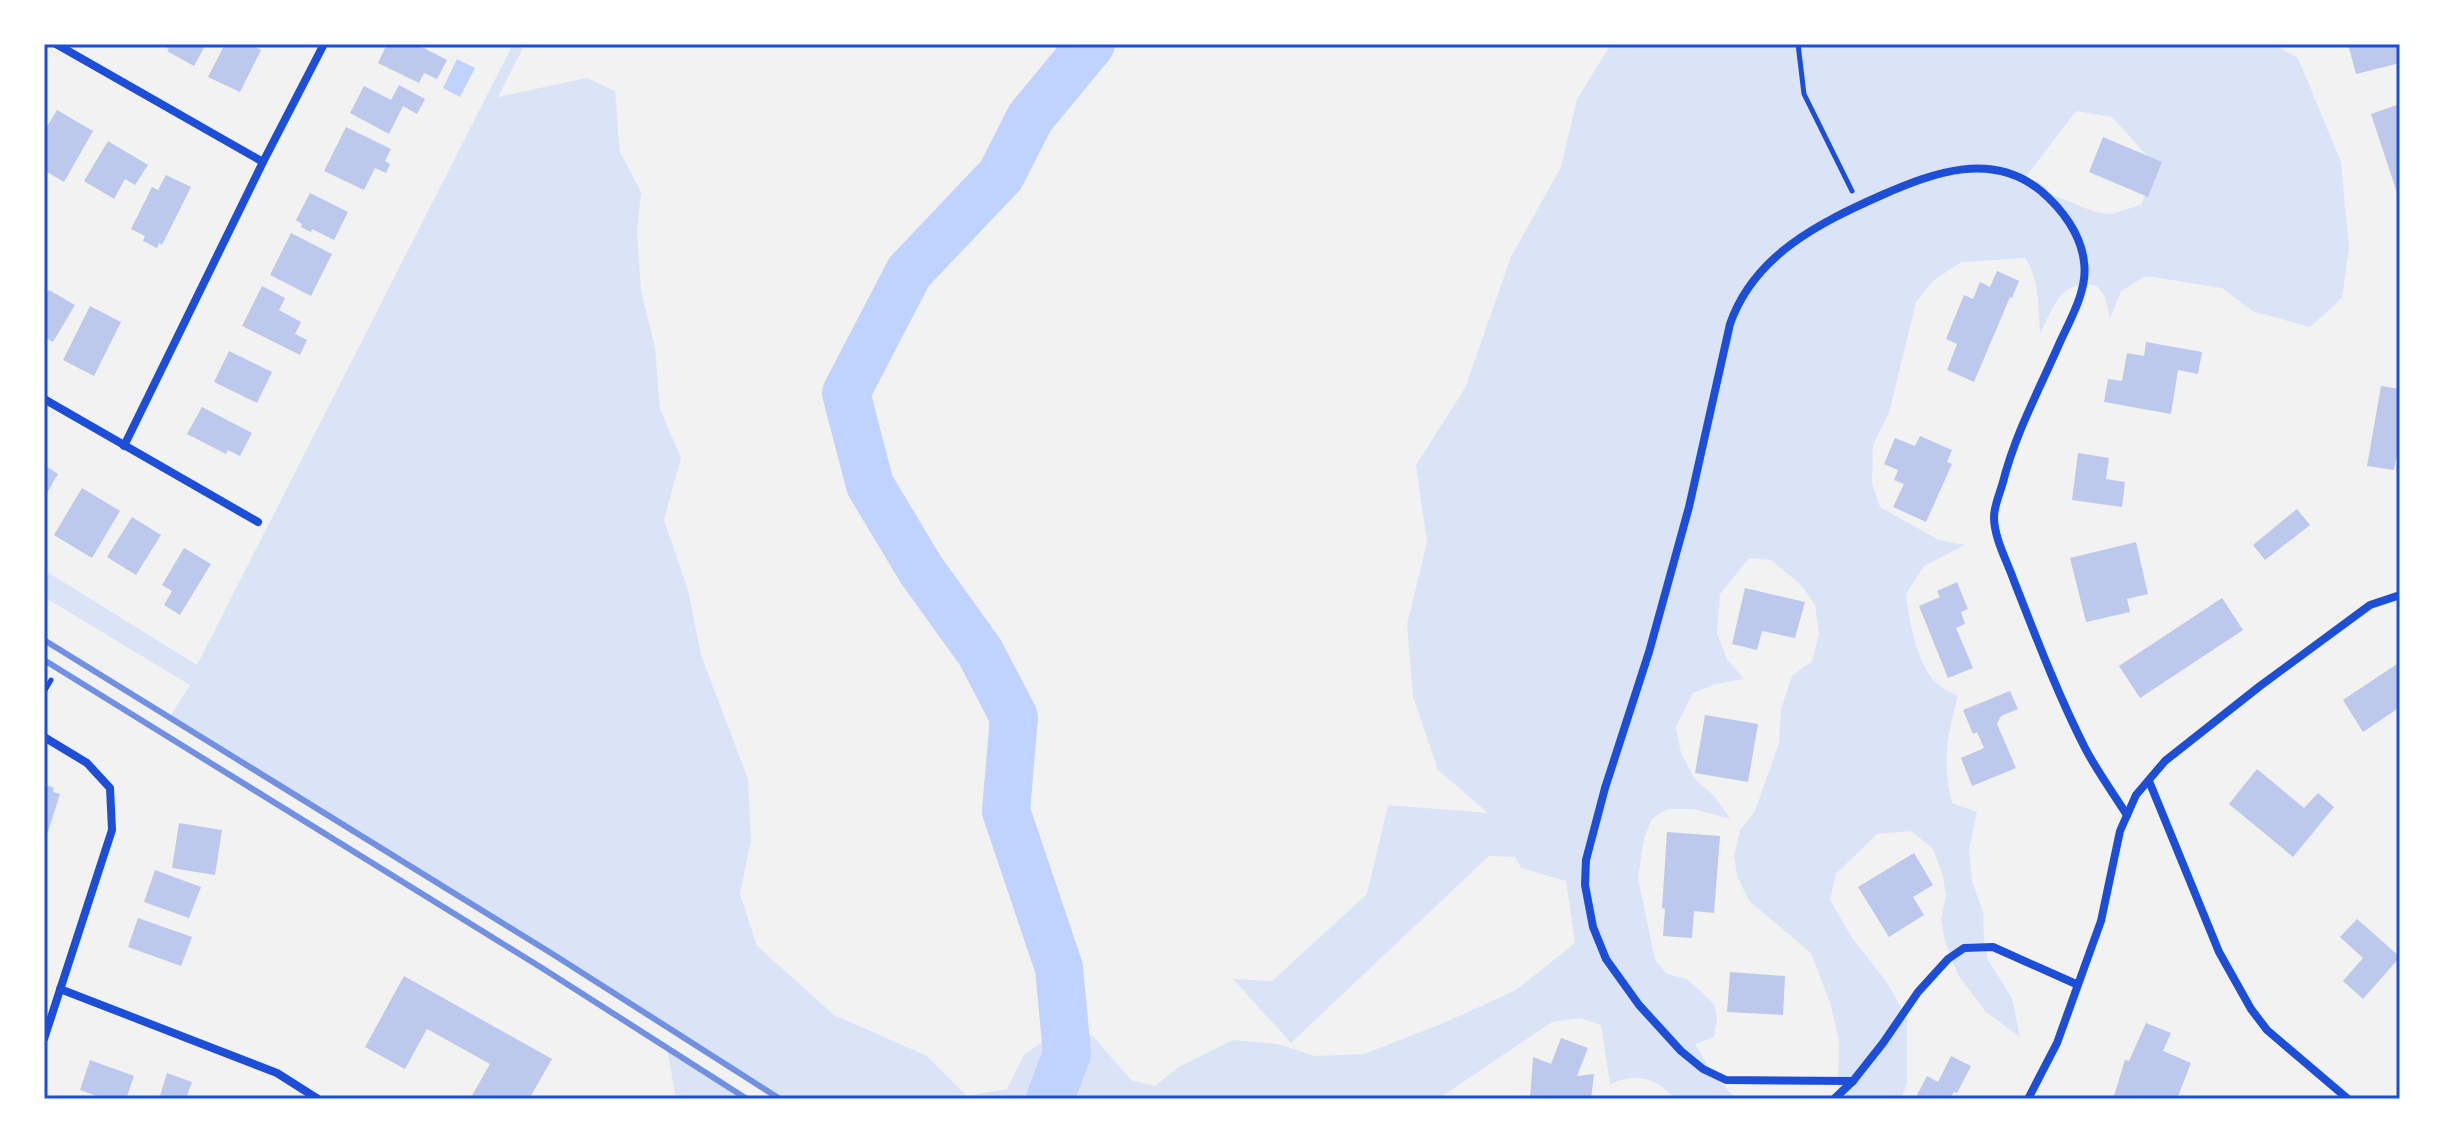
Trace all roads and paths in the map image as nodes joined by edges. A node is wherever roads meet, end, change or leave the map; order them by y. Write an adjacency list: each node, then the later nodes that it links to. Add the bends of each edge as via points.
1 (56, 44): 4 (street)
2 (324, 44): 4 (street)
3 (1798, 44): 5 (path, via 1804,94)
4 (263, 162): 7 (street)
5 (1859, 205): 14 (street, via 1966,167 2000,169 2024,178 2055,203 2078,237 2085,264 2080,298 2008,462 1994,516 2029,619 2085,749); 18 (street, via 1783,248 1737,304 1689,507 1586,860 1585,885 1606,959 1639,1005 1703,1069 1726,1080)
6 (44, 399): 7 (street)
7 (124, 446): 8 (street)
8 (258, 522)
9 (2400, 595): 13 (street, via 2370,605 2260,686 2165,761)
10 (51, 680): 11 (path)
11 (44, 692)
12 (44, 737): 16 (street, via 87,763 110,788 112,830)
13 (2149, 781): 14 (street); 22 (street, via 2219,952 2251,1009 2267,1030)
14 (2127, 815): 15 (street, via 2101,921)
15 (2076, 984): 18 (street, via 1993,947 1964,948 1918,992); 21 (street, via 2057,1043)
16 (60, 989): 17 (street); 19 (street, via 277,1073)
17 (44, 1039)
18 (1853, 1081): 20 (street)
19 (318, 1099)
20 (1834, 1099)
21 (2028, 1099)
22 (2348, 1099)

